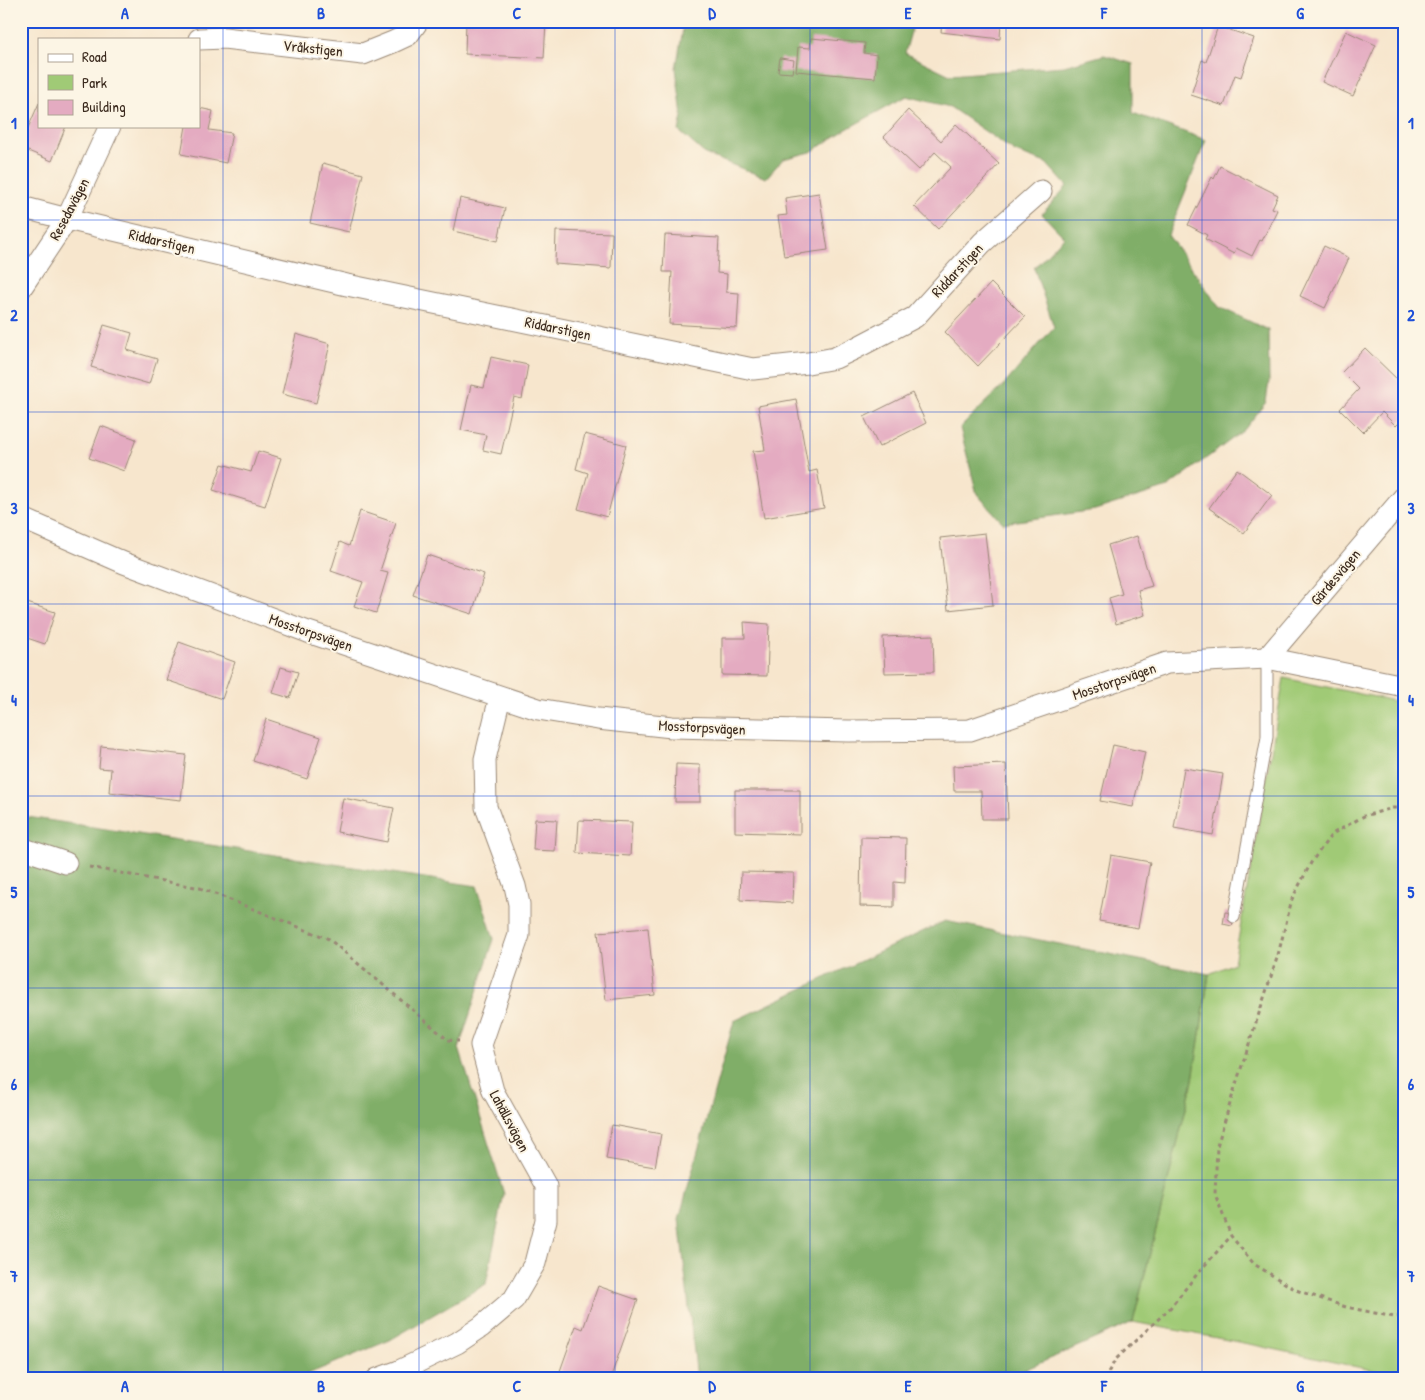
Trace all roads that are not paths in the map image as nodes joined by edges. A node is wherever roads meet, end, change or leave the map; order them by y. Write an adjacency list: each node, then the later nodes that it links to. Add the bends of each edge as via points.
1 (418, 21): 2 (street, Vråkstigen, via 408,35 363,54 224,38)
2 (200, 39)
3 (109, 128): 6 (street, Resedavägen)
4 (1041, 191): 6 (street, Riddarstigen, via 982,242 915,317 834,358 754,369 347,285)
5 (21, 207): 6 (street, Riddarstigen)
6 (67, 219): 7 (street, Resedavägen)
7 (21, 288)
8 (1404, 497): 10 (street, Gärdesvägen)
9 (21, 518): 12 (street, Mosstorpsvägen, via 208,596)
10 (1267, 658): 11 (street, Mosstorpsvägen); 12 (street, Mosstorpsvägen, via 1167,663 970,730 849,732 672,727 538,709); 15 (lane, via 1267,737)
11 (1404, 686)
12 (500, 697): 16 (street, Lahällsvägen, via 484,759 486,807 516,886 519,935 481,1045 493,1091 546,1186 546,1220 535,1263 514,1299 457,1343)
13 (21, 848): 14 (street)
14 (66, 863)
15 (1234, 917)
16 (377, 1379)

